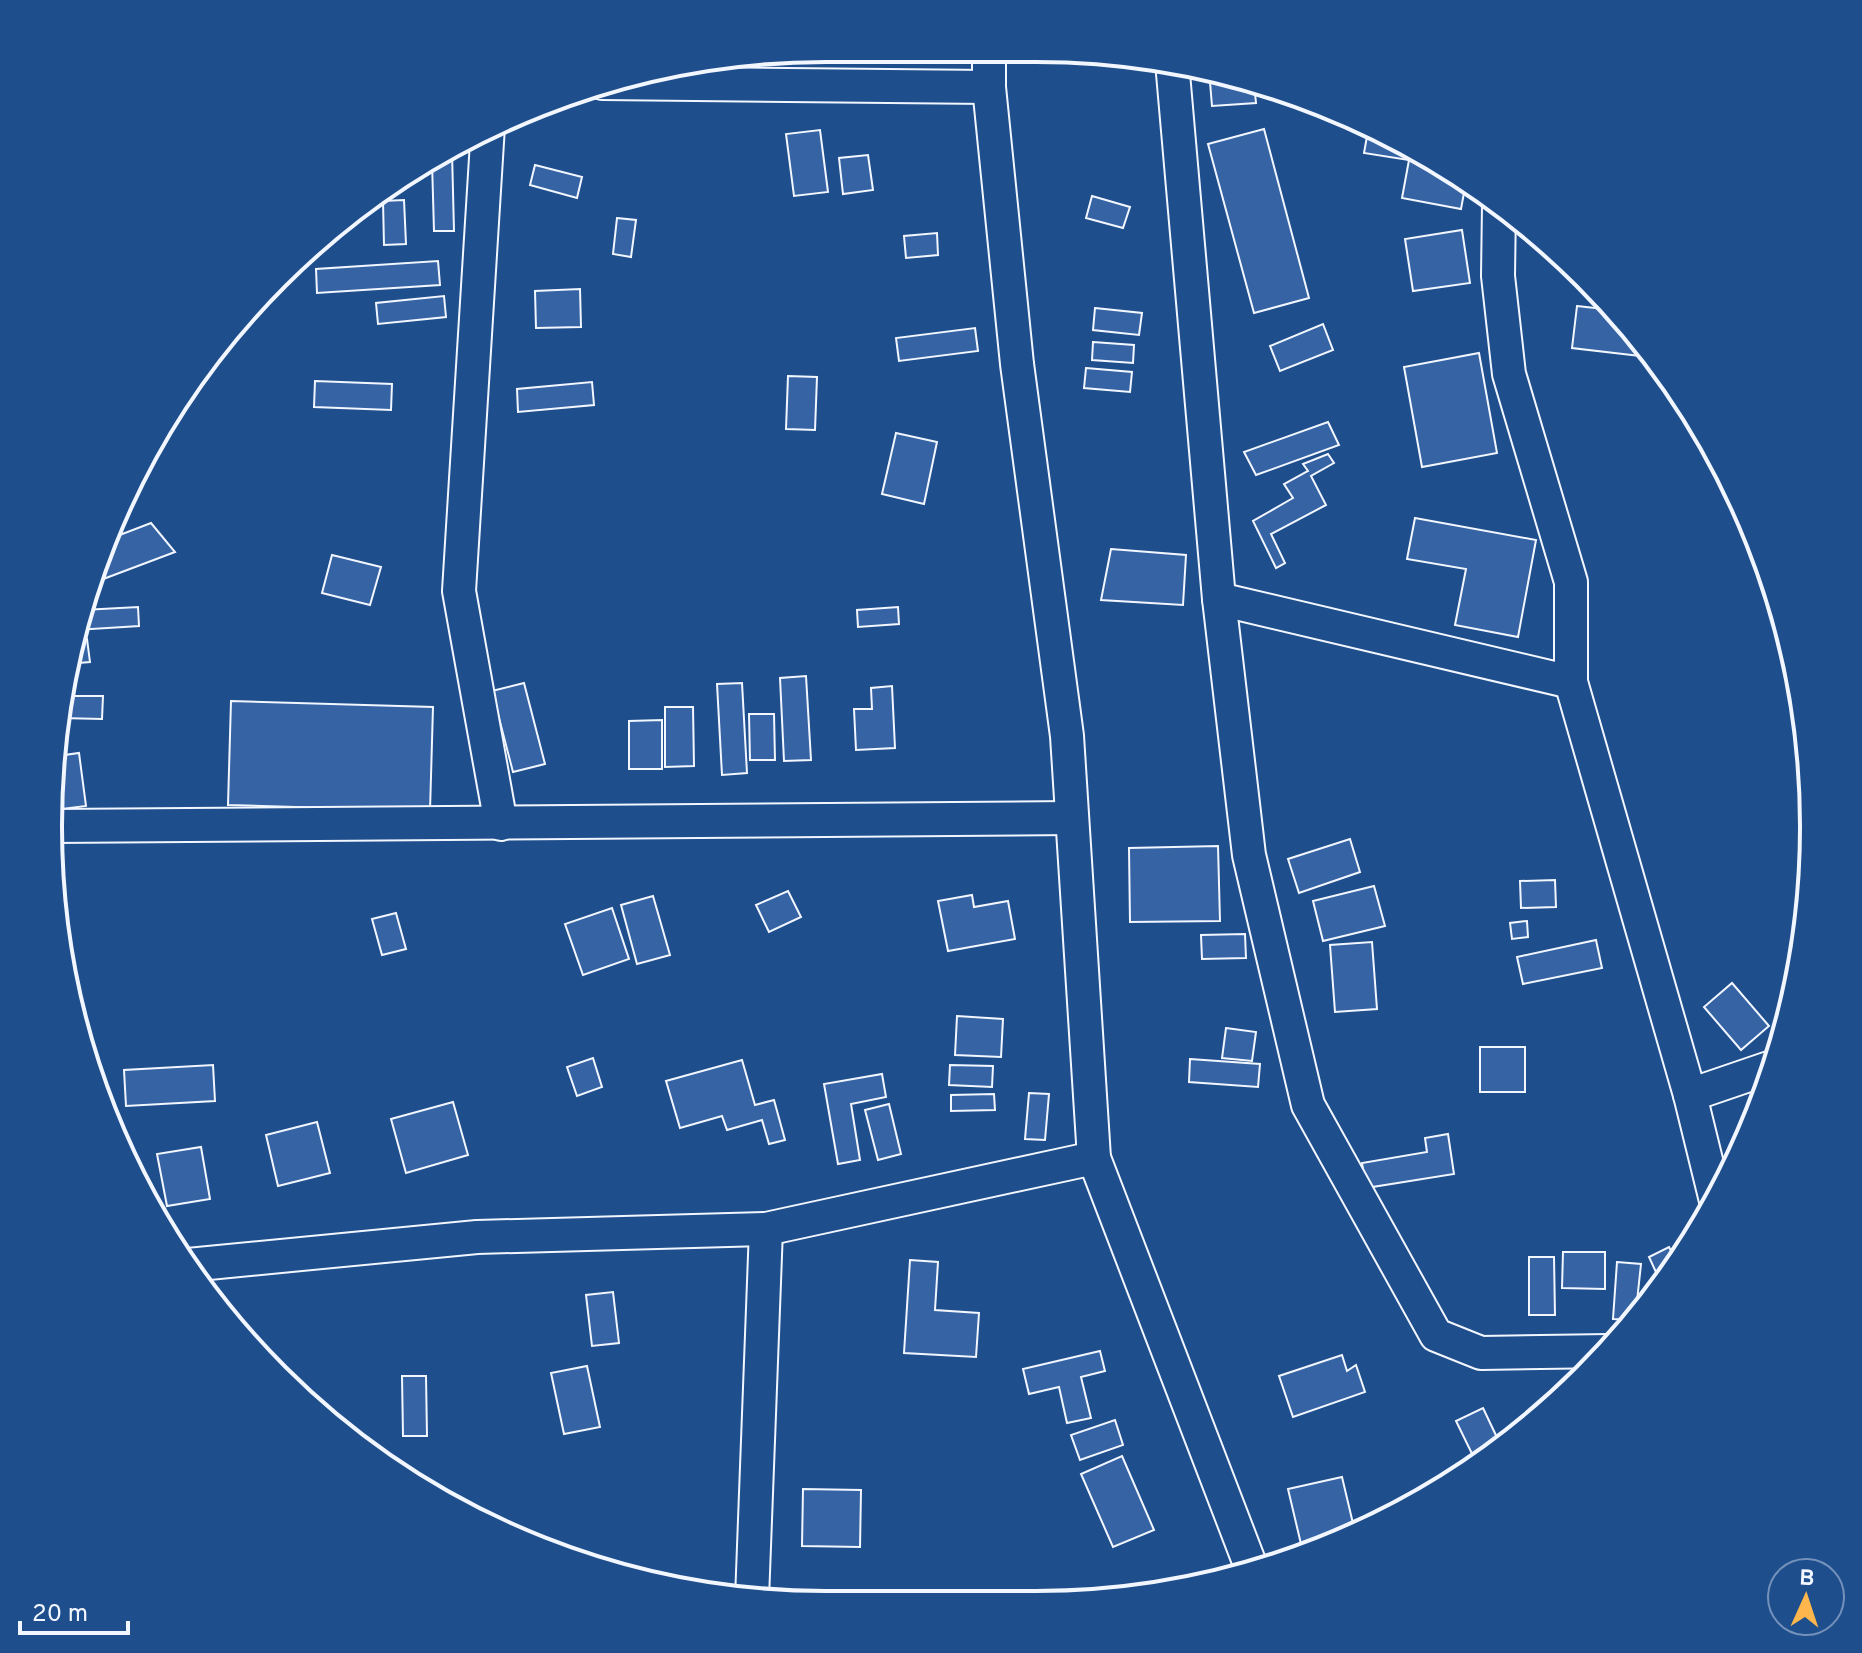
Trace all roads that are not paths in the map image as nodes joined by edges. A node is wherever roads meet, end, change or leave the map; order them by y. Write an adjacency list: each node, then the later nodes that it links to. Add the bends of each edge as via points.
1 (989, 62): 4 (street)
2 (1173, 75): 7 (street)
3 (649, 83): 4 (street)
4 (989, 87): 9 (street, via 1017,364 1067,736)
5 (487, 142): 10 (street, via 459,591)
6 (1499, 218): 8 (street, via 1498,276 1509,374 1571,582)
7 (1219, 599): 8 (street); 18 (street, via 1249,855 1308,1105 1436,1335 1481,1353)
8 (1571, 682): 13 (street)
9 (1072, 818): 10 (street); 14 (street)
10 (501, 824): 11 (street)
11 (62, 826)
12 (1759, 1071): 13 (street)
13 (1690, 1095): 15 (street)
14 (1094, 1158): 16 (street); 19 (street)
15 (1712, 1183)
16 (766, 1229): 17 (street, via 477,1237); 20 (street)
17 (200, 1264)
18 (1591, 1351)
19 (1248, 1560)
20 (752, 1587)

